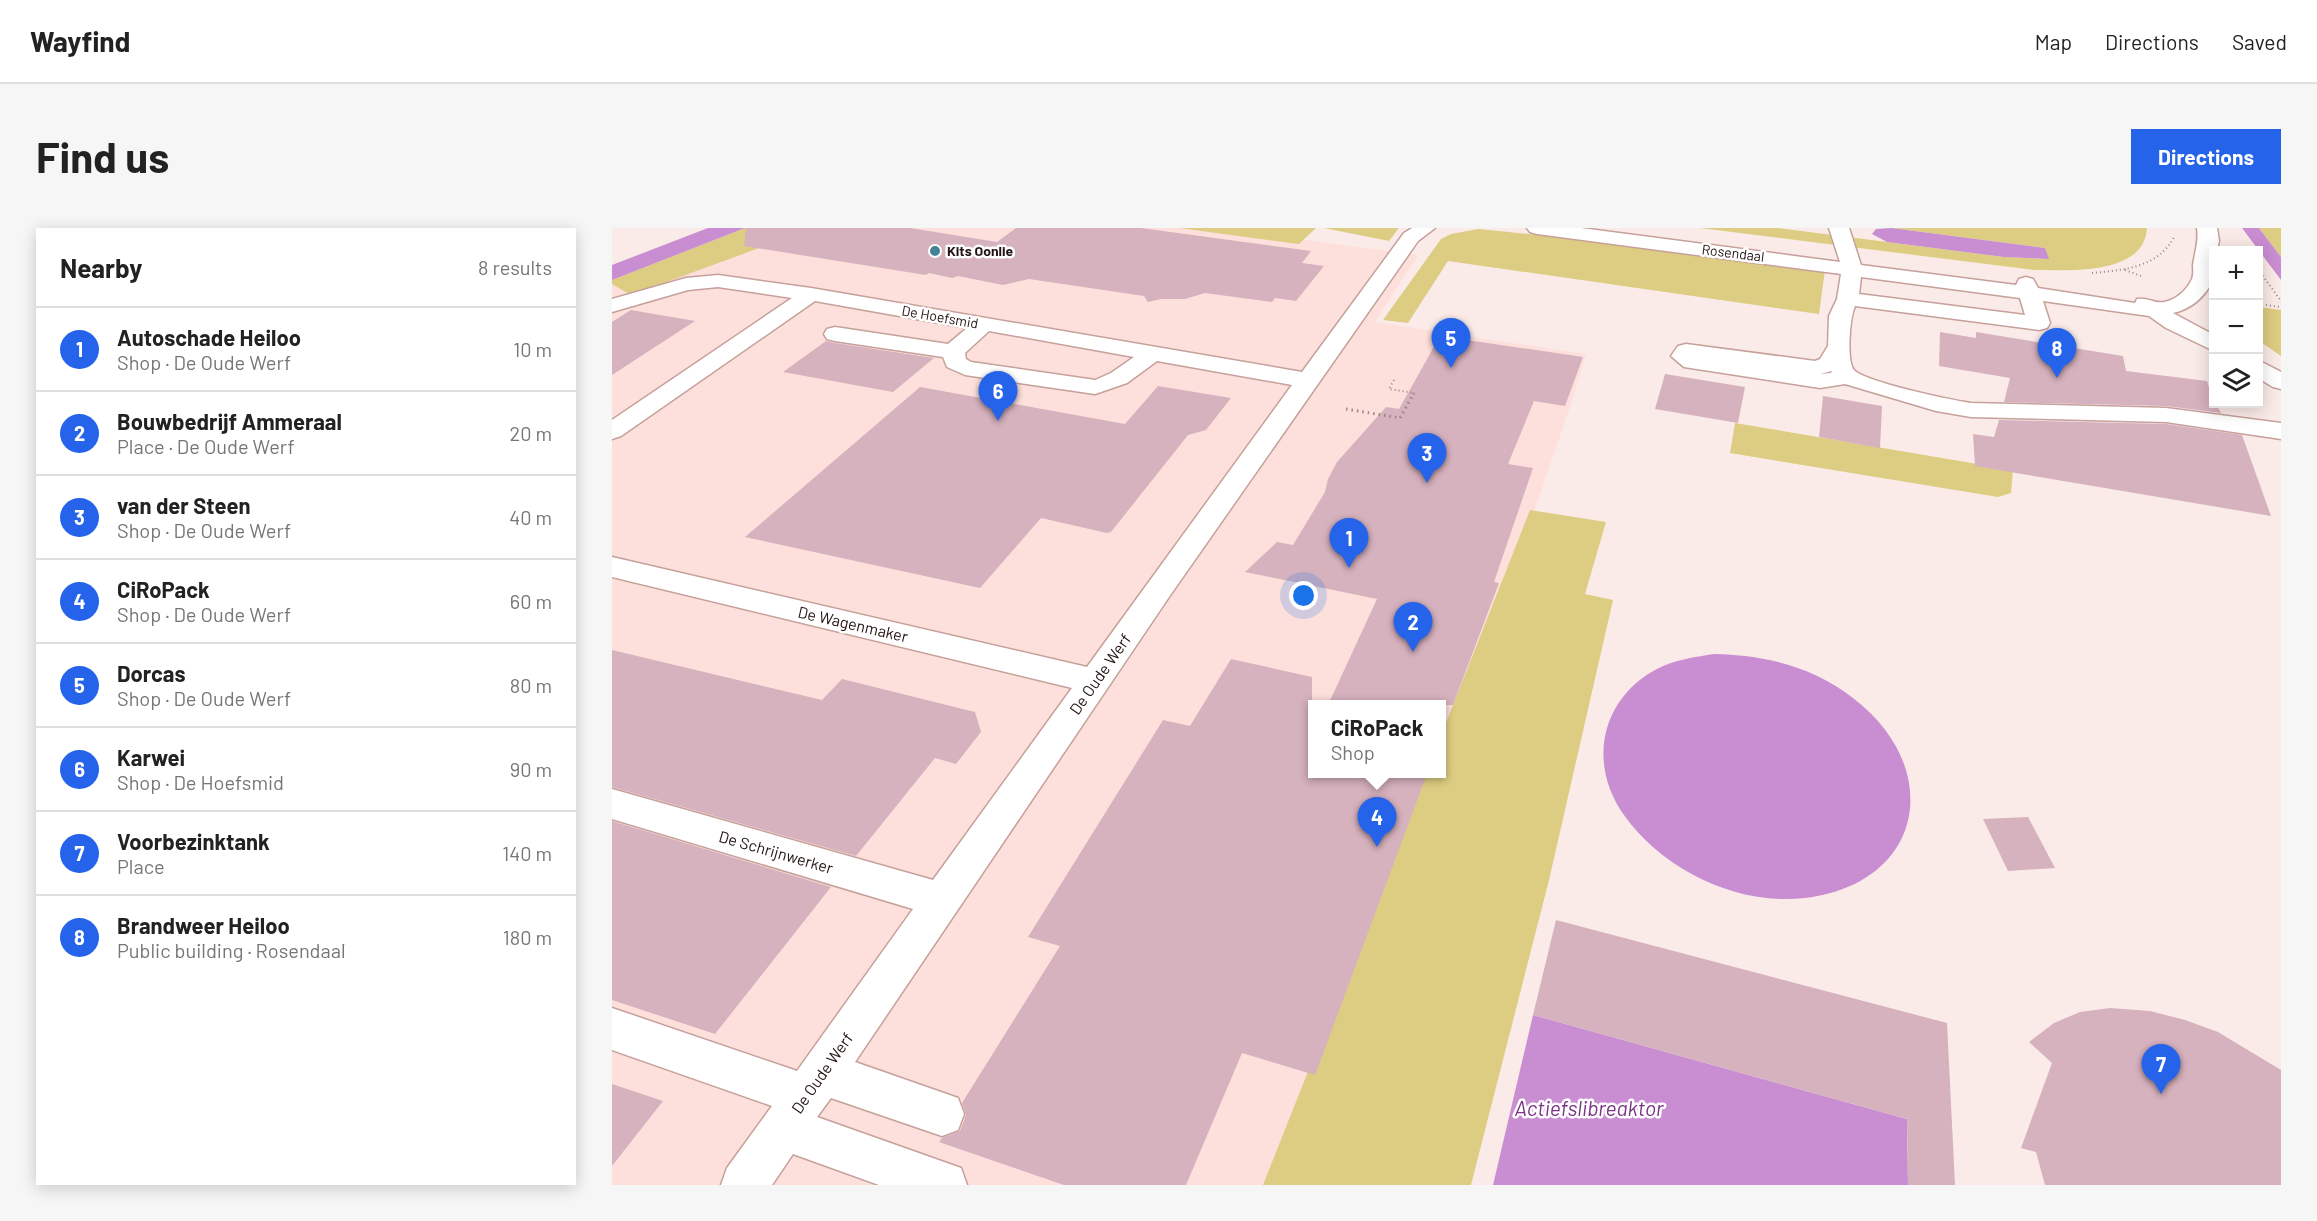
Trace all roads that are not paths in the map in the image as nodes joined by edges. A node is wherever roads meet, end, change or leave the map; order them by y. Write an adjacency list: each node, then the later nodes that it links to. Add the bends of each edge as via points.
1 (1425, 228): 22 (street, De Oude Werf, via 1411,237)
2 (1537, 228): 5 (street, Rosendaal)
3 (1839, 228): 5 (street)
4 (2207, 228): 9 (street, via 2208,252 2194,268 2204,277 2190,297)
5 (1852, 268): 6 (street, Rosendaal); 8 (street)
6 (2028, 288): 8 (street, via 2039,323); 9 (street, Rosendaal, via 2106,306)
7 (811, 294): 10 (street, De Hoefsmid, via 718,281 686,284); 11 (street, De Hoefsmid); 24 (street)
8 (1848, 298): 15 (street, via 1840,316)
9 (2155, 299): 12 (street); 14 (street, via 2174,323)
10 (612, 306)
11 (983, 325): 16 (street); 17 (street, De Hoefsmid)
12 (2209, 326)
13 (835, 334): 16 (street)
14 (2209, 341)
15 (1840, 345): 21 (street, via 1841,367); 21 (street, via 1829,364 1816,368 1695,351 1686,351 1682,356 1692,362 1820,381)
16 (953, 352): 17 (street, via 955,362 965,368 1095,387 1122,378)
17 (1152, 353): 22 (street, De Hoefsmid)
18 (2263, 354): 19 (street)
19 (2281, 364)
20 (2263, 370): 23 (street)
21 (1846, 375): 25 (street, via 1870,387 1971,410 2166,414)
22 (1307, 380): 27 (street, De Oude Werf)
23 (2281, 382)
24 (612, 431)
25 (2281, 431)
26 (612, 567): 27 (street, De Wagenmaker)
27 (1095, 681): 29 (street, De Oude Werf)
28 (612, 804): 29 (street, De Schrijnwerker)
29 (941, 900): 31 (street, De Oude Werf)
30 (612, 1029): 31 (street)
31 (804, 1099): 32 (street); 33 (street, De Oude Werf); 34 (street, De Oude Werf)
32 (942, 1114)
33 (894, 1177): 35 (street, De Oude Werf)
34 (744, 1185)
35 (944, 1185)

